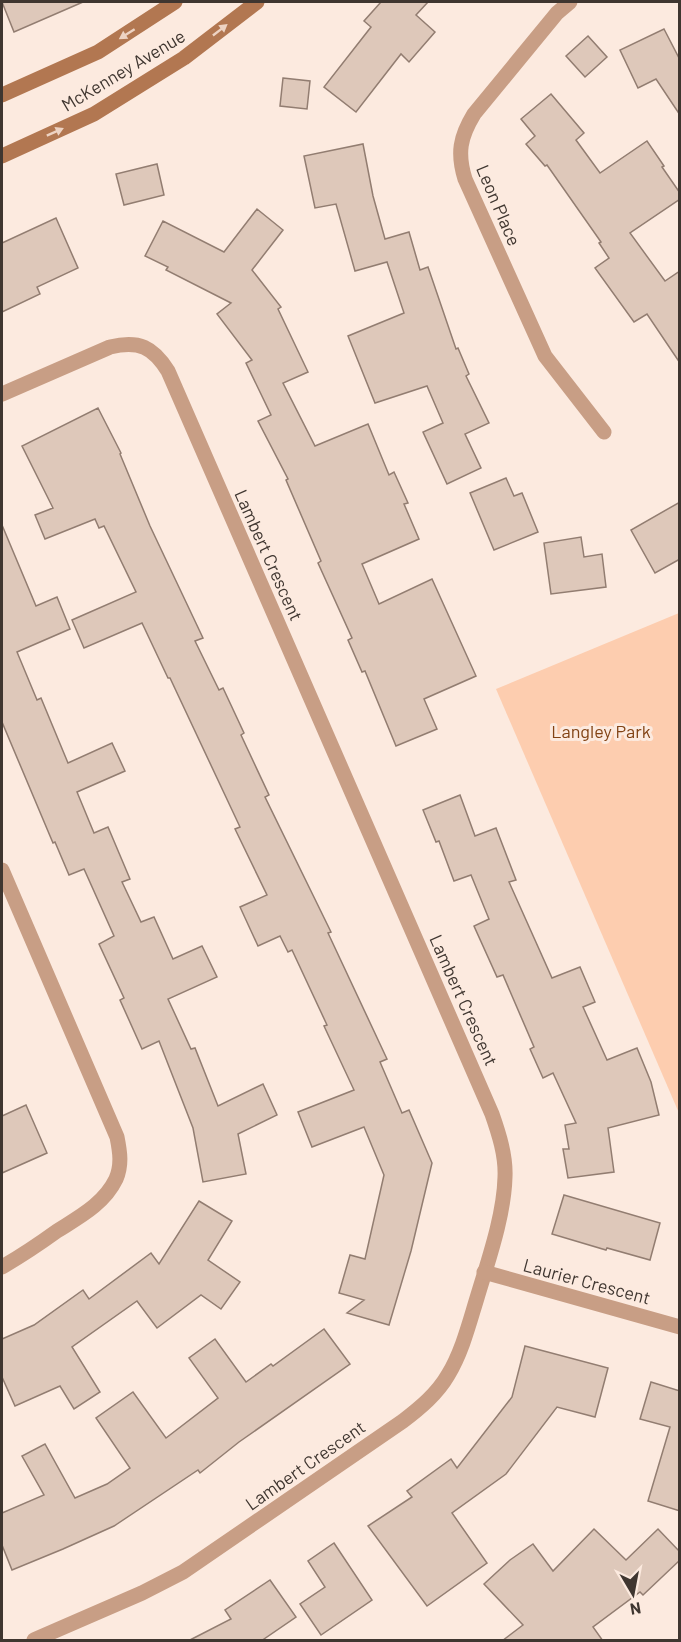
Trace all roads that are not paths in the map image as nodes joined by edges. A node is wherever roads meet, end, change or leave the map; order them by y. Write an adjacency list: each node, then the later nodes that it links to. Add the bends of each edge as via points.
1 (175, 2): 4 (main road, McKenney Avenue, one-way to 4, via 98,52)
2 (257, 2): 5 (main road, McKenney Avenue, one-way to 2, via 94,114 184,58)
3 (570, 2): 7 (street, Leon Place, via 474,114 463,137 460,156 465,179 545,356)
4 (2, 95)
5 (2, 156)
6 (2, 394): 10 (street, Lambert Crescent, via 121,344 154,352 168,371 498,1132 506,1176 496,1234)
7 (603, 432)
8 (2, 870): 9 (street, via 121,1153 117,1178 95,1206)
9 (2, 1267)
10 (484, 1272): 11 (street, Laurier Crescent); 12 (street, Lambert Crescent, via 457,1358 439,1388 416,1410 183,1572)
11 (680, 1327)
12 (34, 1641)

